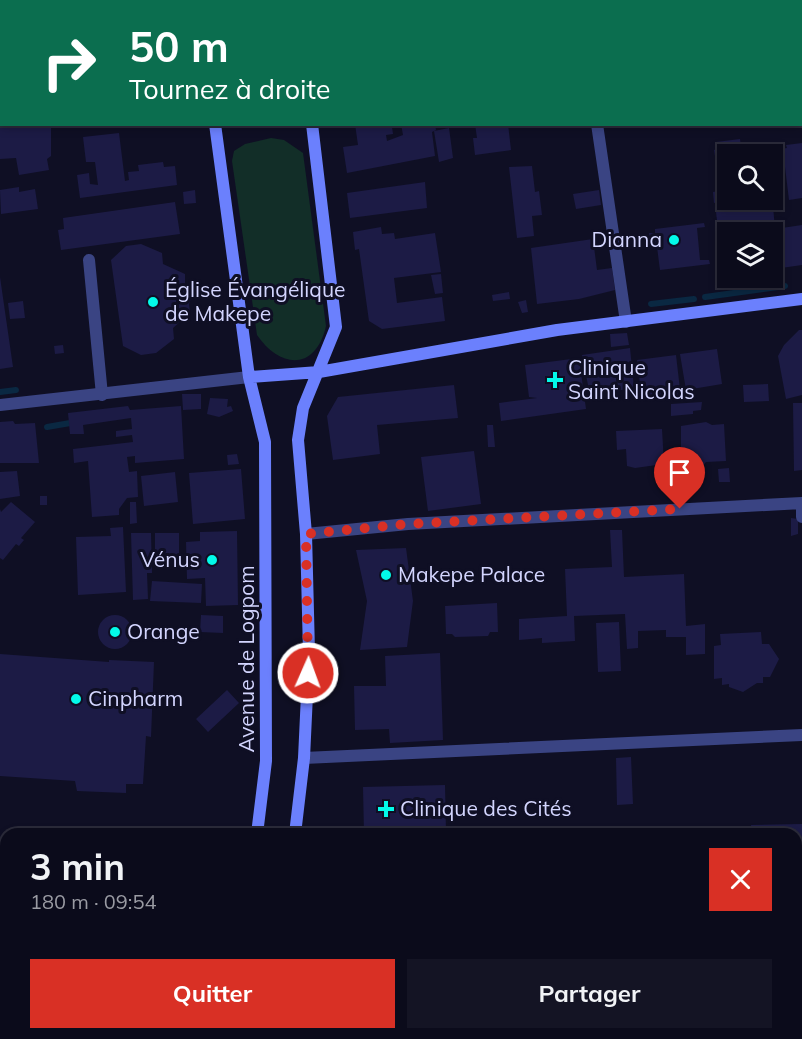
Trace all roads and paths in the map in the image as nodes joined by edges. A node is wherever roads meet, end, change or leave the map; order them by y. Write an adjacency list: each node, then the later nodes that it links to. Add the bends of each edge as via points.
1 (215, 126): 8 (main road, Avenue de Logpom)
2 (312, 126): 7 (main road, via 336,327)
3 (597, 126): 6 (street)
4 (89, 260): 9 (street)
5 (802, 299): 6 (main road)
6 (626, 322): 7 (main road, via 557,330)
7 (319, 372): 8 (main road); 13 (main road, via 303,408 298,440)
8 (249, 377): 9 (street); 16 (main road, Avenue de Logpom, via 265,442 266,761)
9 (102, 395): 10 (street)
10 (0, 405)
11 (802, 503): 12 (street); 13 (street, via 408,524)
12 (802, 518)
13 (306, 534): 15 (main road, via 309,652)
14 (802, 735): 15 (street)
15 (304, 758): 17 (main road)
16 (257, 828)
17 (295, 828)

